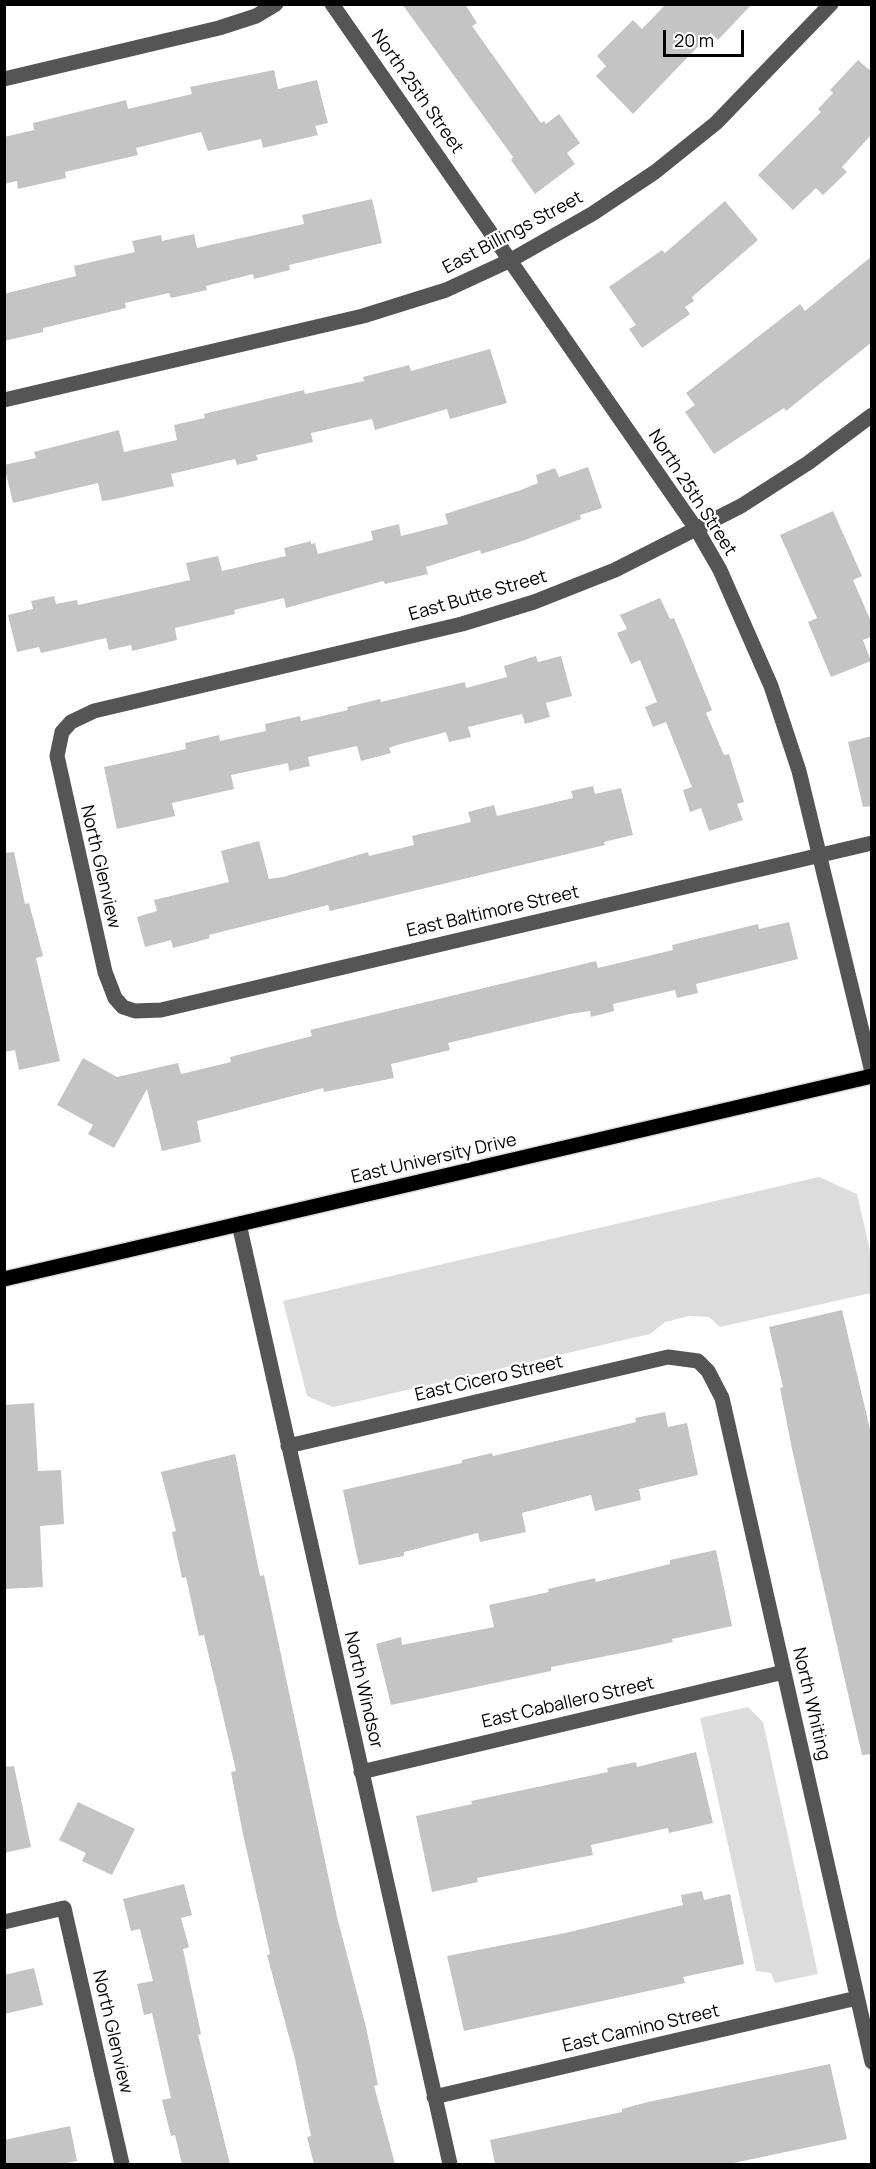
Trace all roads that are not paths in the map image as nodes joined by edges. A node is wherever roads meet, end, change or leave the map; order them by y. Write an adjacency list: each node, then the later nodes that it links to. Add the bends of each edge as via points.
1 (276, 4): 4 (street, via 219,28)
2 (332, 4): 5 (street, North 25th Street)
3 (831, 4): 5 (street, East Billings Street, via 716,123 655,172)
4 (4, 79)
5 (511, 260): 6 (street, East Billings Street, via 446,290 363,316); 8 (street, North 25th Street)
6 (4, 400)
7 (872, 415): 8 (street, East Butte Street, via 776,485)
8 (697, 530): 9 (street, East Butte Street, via 615,570 534,602 462,624 94,711 71,722); 11 (street, North 25th Street, via 739,609 771,686)
9 (62, 732): 12 (street, North Glenview, via 58,768 105,972)
10 (872, 843): 11 (street, East Baltimore Street)
11 (821, 855): 12 (street, East Baltimore Street, via 161,1010 135,1011); 13 (street, North 25th Street)
12 (123, 1007)
13 (872, 1074): 14 (main road, East University Drive)
14 (239, 1224): 15 (main road, East University Drive); 17 (street, North Windsor)
15 (4, 1279)
16 (698, 1361): 17 (street, East Cicero Street, via 655,1359); 18 (street, North Whiting, via 716,1383 722,1398)
17 (288, 1446): 19 (street, North Windsor)
18 (784, 1672): 19 (street, East Caballero Street); 21 (street, North Whiting)
19 (361, 1772): 23 (street, North Windsor)
20 (4, 1922): 24 (street, North Glenview, via 64,1908)
21 (857, 1998): 22 (street, North Whiting); 23 (street, East Camino Street)
22 (872, 2062)
23 (434, 2097): 25 (street, North Windsor)
24 (122, 2164)
25 (450, 2164)

